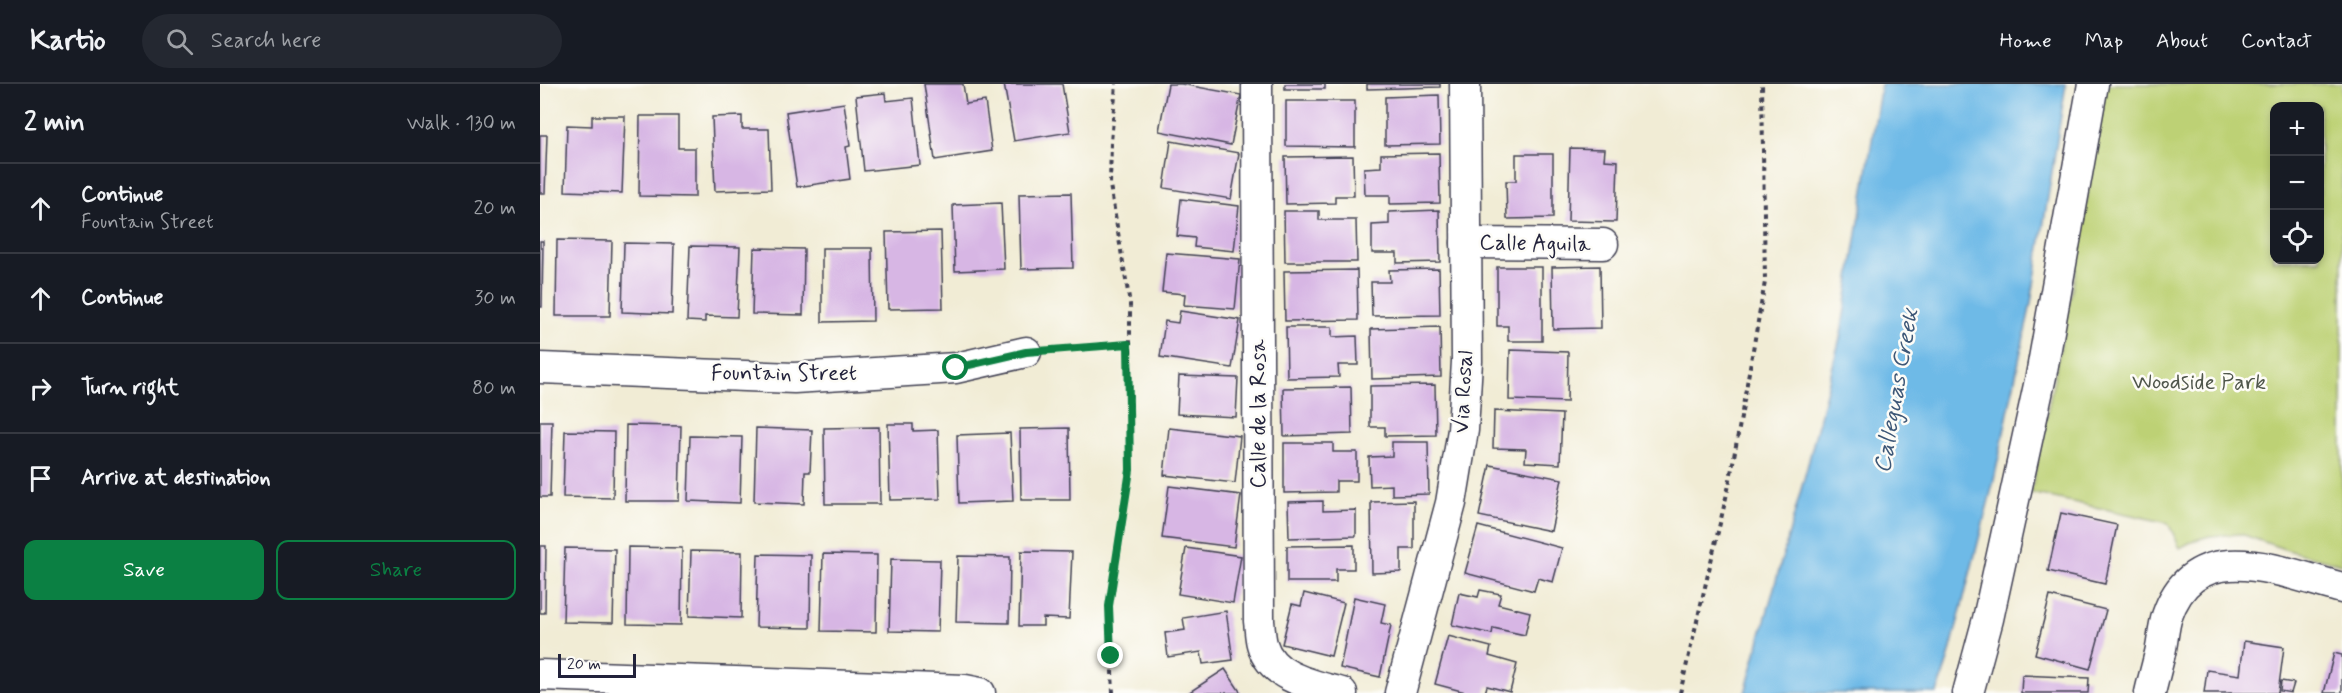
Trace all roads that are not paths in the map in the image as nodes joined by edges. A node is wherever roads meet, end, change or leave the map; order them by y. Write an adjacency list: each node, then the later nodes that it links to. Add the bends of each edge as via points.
1 (1257, 84): 11 (street, Calle de la Rosa, via 1261,644 1266,655 1286,674)
2 (1465, 84): 4 (street, Via Rosal)
3 (2093, 84): 13 (street, via 2041,376)
4 (1466, 243): 5 (street, Calle Aguila); 12 (street, Via Rosal, via 1467,361 1458,467 1452,503)
5 (1603, 244)
6 (1026, 352): 7 (street, Fountain Street, via 956,368 794,378)
7 (540, 368)
8 (2342, 588): 14 (street, via 2257,566 2228,563 2202,570 2178,592 2167,617)
9 (540, 675): 10 (street)
10 (980, 693)
11 (1342, 693)
12 (1400, 693)
13 (1968, 693)
14 (2150, 693)

